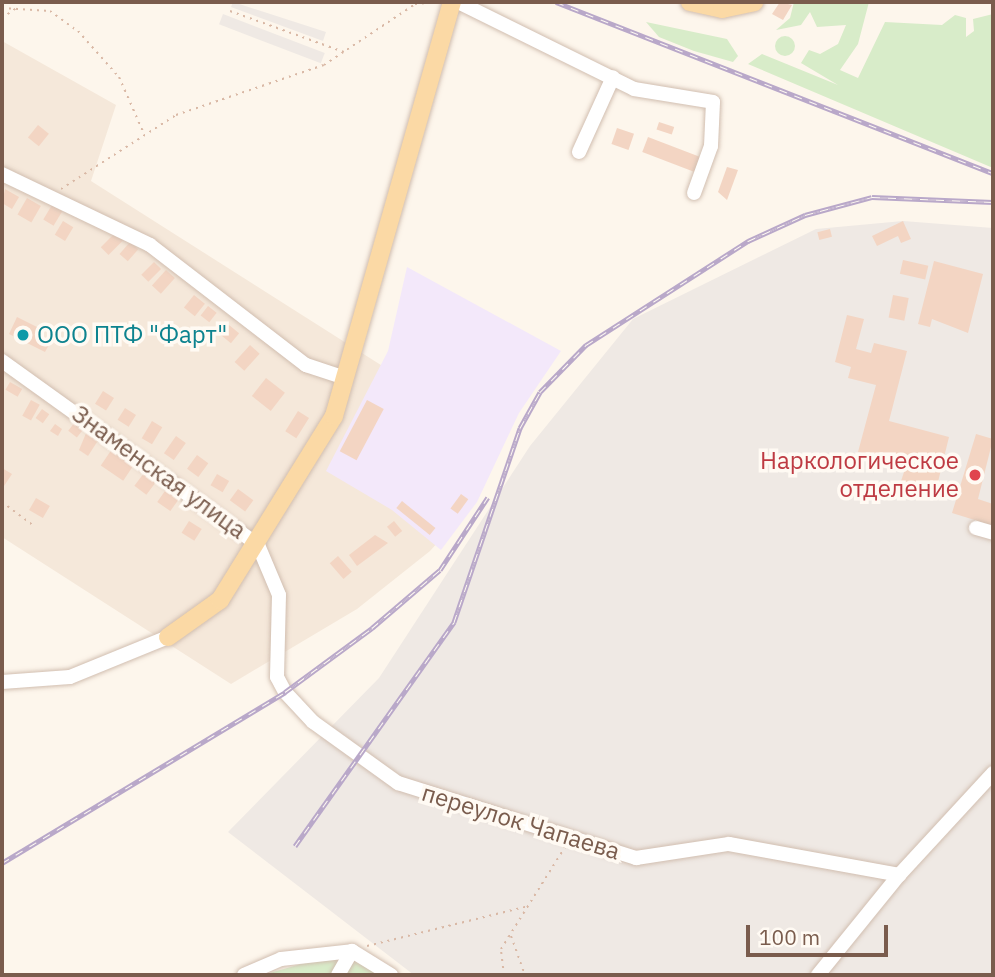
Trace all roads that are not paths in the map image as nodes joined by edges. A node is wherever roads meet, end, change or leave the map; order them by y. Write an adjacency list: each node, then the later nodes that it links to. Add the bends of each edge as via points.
1 (455, 2): 4 (street); 9 (main road)
2 (690, 2): 3 (main road, via 722,9)
3 (754, 2)
4 (613, 77): 5 (street); 7 (street, via 635,89 713,102 711,146)
5 (579, 152)
6 (2, 174): 9 (street, via 150,245 306,365)
7 (694, 193)
8 (2, 361): 12 (street, Знаменская улица)
9 (345, 378): 12 (main road, via 302,476)
10 (976, 528): 11 (street)
11 (993, 533)
12 (258, 545): 13 (main road, via 220,600); 15 (street, Знаменская улица, via 279,596 277,677)
13 (168, 637): 14 (street, via 70,677)
14 (2, 682)
15 (285, 692): 17 (street, переулок Чапаева, via 313,722 398,783 569,840 636,858 729,844)
16 (993, 773): 17 (street)
17 (899, 875): 22 (street)
18 (352, 951): 19 (street, via 281,960); 20 (street); 21 (street)
19 (244, 975)
20 (338, 975)
21 (391, 975)
22 (818, 975)

